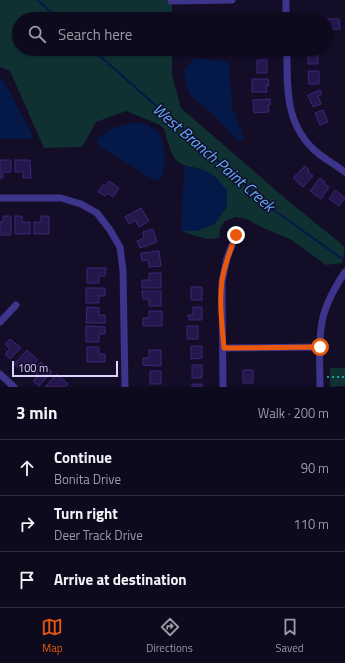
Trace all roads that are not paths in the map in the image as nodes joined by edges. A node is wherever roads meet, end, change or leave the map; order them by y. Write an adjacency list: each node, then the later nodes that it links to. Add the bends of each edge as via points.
1 (232, 0): 3 (street)
2 (286, 0): 4 (street)
3 (171, 1)
4 (286, 12)
5 (287, 56): 6 (street, via 288,100 293,118 304,138 318,154)
6 (345, 172)
7 (0, 198): 16 (street, via 61,198 81,204 97,214 110,230 120,248 123,270)
8 (236, 235): 13 (street, via 227,258 222,282)
9 (345, 272): 12 (street, via 325,311)
10 (16, 305): 11 (street)
11 (0, 322)
12 (320, 347): 13 (street); 18 (street)
13 (224, 348): 17 (street)
14 (0, 374): 15 (street)
15 (14, 387)
16 (125, 387)
17 (223, 387)
18 (320, 387)

